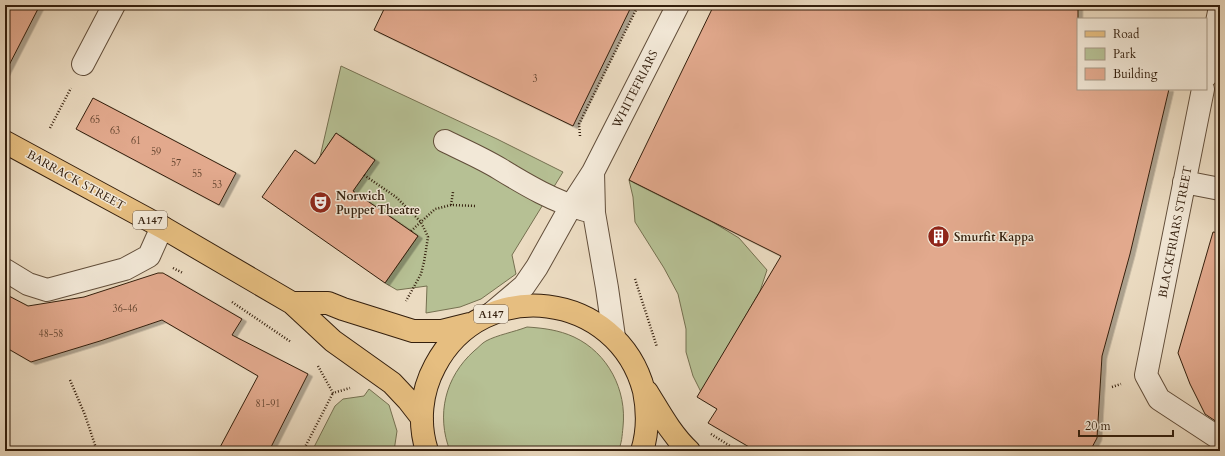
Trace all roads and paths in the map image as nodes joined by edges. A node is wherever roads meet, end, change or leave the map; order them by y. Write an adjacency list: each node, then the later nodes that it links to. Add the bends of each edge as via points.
1 (114, 5): 5 (street)
2 (678, 5): 12 (street, WHITEFRIARS)
3 (638, 6): 8 (path)
4 (1220, 7): 6 (street)
5 (83, 64): 9 (path)
6 (1207, 71)
7 (1203, 90): 14 (street, BLACKFRIARS STREET)
8 (579, 124)
9 (50, 128)
10 (445, 141): 19 (street)
11 (5, 142): 22 (main road, BARRACK STREET / A147)
12 (593, 172): 19 (street, WHITEFRIARS); 20 (street, WHITEFRIARS)
13 (364, 175): 21 (path, via 396,198)
14 (1184, 182): 15 (street); 42 (street, BLACKFRIARS STREET, via 1146,375 1159,399)
15 (1220, 189)
16 (453, 192): 17 (path)
17 (452, 206): 18 (path); 21 (path, via 435,209)
18 (476, 206)
19 (571, 206): 20 (street); 30 (street, WHITEFRIARS, via 524,286)
20 (594, 213): 33 (street, WHITEFRIARS)
21 (421, 222): 23 (path); 32 (path, via 428,237 421,274)
22 (162, 227): 24 (street); 29 (main road, BARRACK STREET / A147)
23 (411, 231)
24 (149, 256): 25 (street, via 125,269 47,290 28,284); 26 (path)
25 (5, 270)
26 (184, 274)
27 (635, 278): 35 (path)
28 (230, 301): 34 (path)
29 (292, 304): 32 (main road, A147, via 328,303); 37 (main road, BARRACK STREET / A147, via 332,341)
30 (492, 313): 31 (main road, A147); 33 (main road, A147, via 513,307 556,307 584,317)
31 (472, 324): 32 (main road, A147, via 442,331 413,331); 43 (main road, A147, via 440,355 430,374 424,396)
32 (395, 325)
33 (614, 337): 39 (main road, A147, via 625,350)
34 (294, 344)
35 (659, 353)
36 (316, 363): 40 (path)
37 (370, 367): 40 (path, via 358,386); 43 (main road, BARRACK STREET / A147, via 392,383 408,400)
38 (70, 380): 44 (path)
39 (641, 380): 46 (main road, A147, via 647,422); 47 (main road, A147, via 665,422)
40 (333, 393): 45 (path)
41 (705, 430): 48 (path)
42 (1220, 439)
43 (423, 440)
44 (97, 451)
45 (303, 451)
46 (642, 451)
47 (689, 451)
48 (738, 451)

